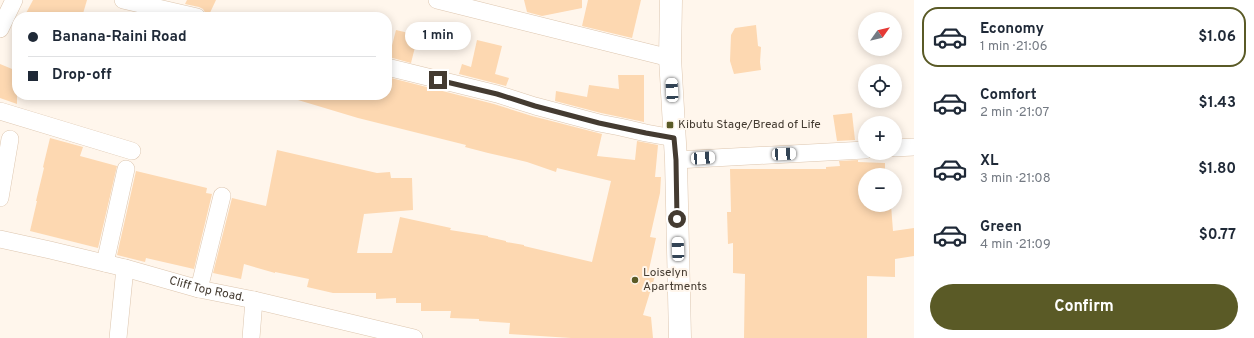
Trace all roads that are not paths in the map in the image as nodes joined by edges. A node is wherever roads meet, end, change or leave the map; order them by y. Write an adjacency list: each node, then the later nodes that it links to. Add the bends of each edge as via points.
1 (14, 0): 6 (street)
2 (123, 0): 5 (street)
3 (437, 0): 7 (street)
4 (671, 0): 7 (main road)
5 (175, 12)
6 (0, 29)
7 (670, 58): 11 (main road)
8 (392, 68): 11 (street, via 599,123)
9 (0, 111): 15 (street)
10 (10, 138): 19 (street)
11 (674, 138): 16 (main road)
12 (914, 147): 13 (street)
13 (902, 148)
14 (858, 150): 16 (street)
15 (132, 152)
16 (676, 160): 28 (main road)
17 (126, 170): 21 (street)
18 (222, 196): 23 (street)
19 (0, 198)
20 (0, 240): 21 (street, Cliff Top Road.)
21 (105, 263): 22 (street, Cliff Top Road.)
22 (125, 268): 23 (street, Cliff Top Road.); 25 (street)
23 (198, 289): 24 (street, Cliff Top Road.)
24 (254, 300): 26 (street); 27 (street, Cliff Top Road.)
25 (118, 338)
26 (251, 338)
27 (414, 338)
28 (680, 338)

